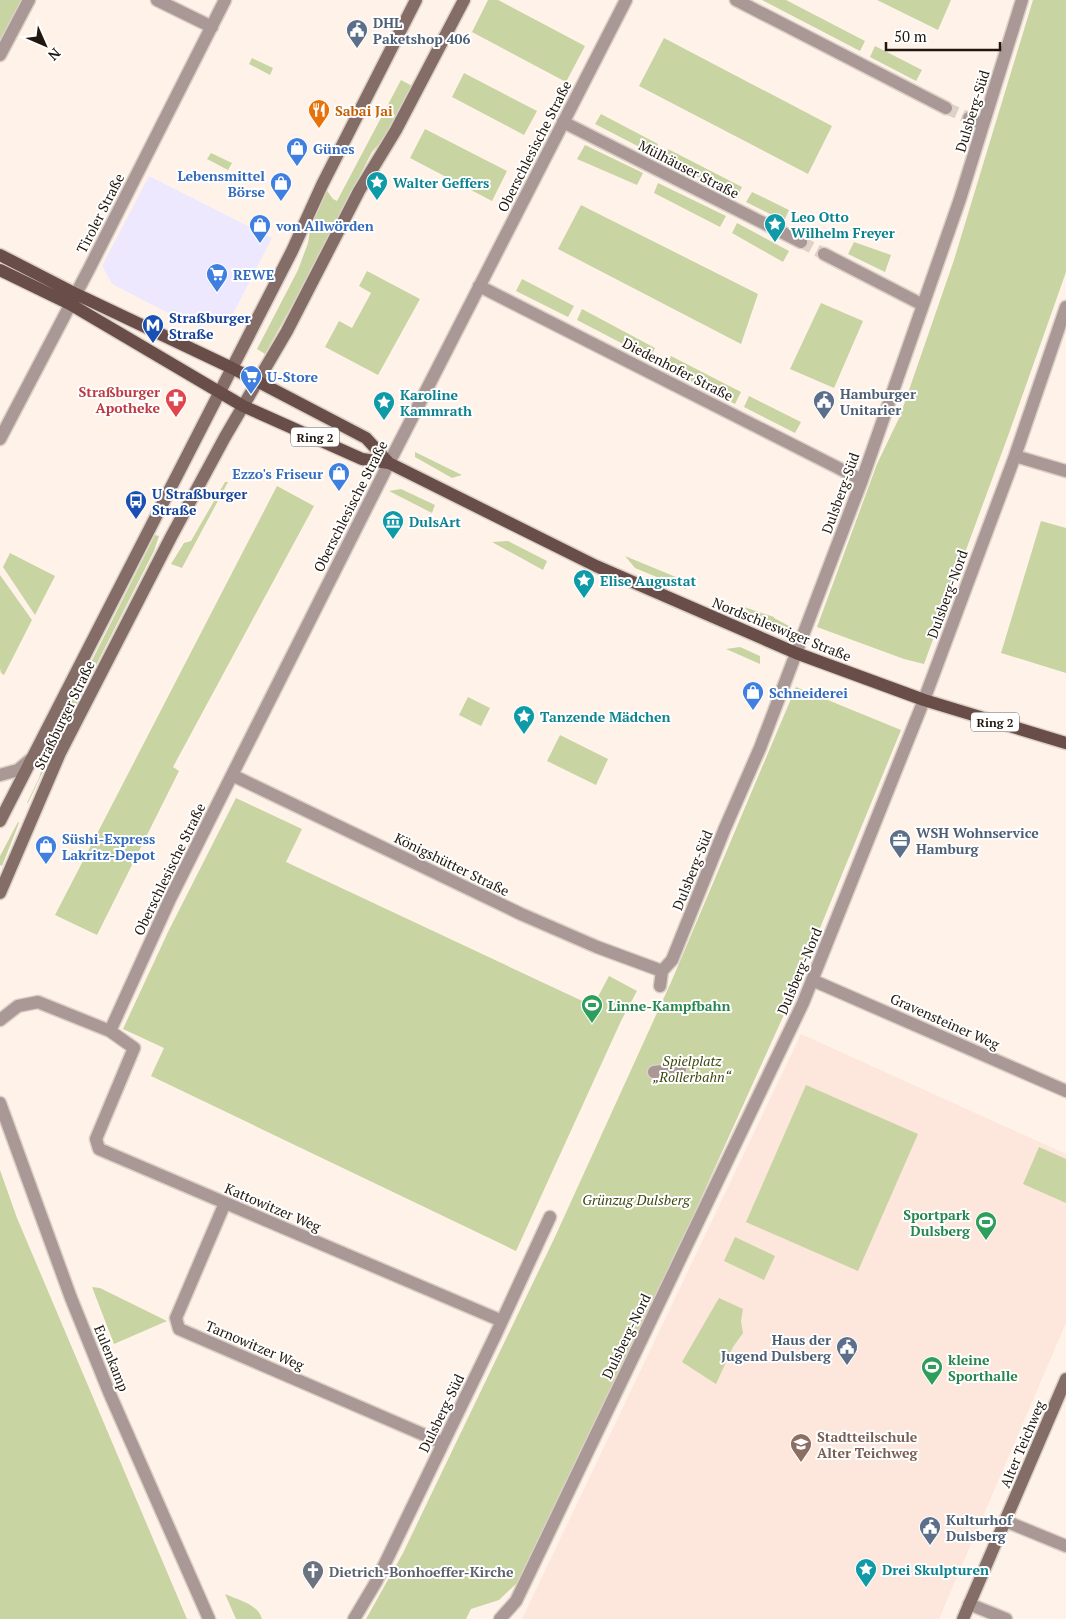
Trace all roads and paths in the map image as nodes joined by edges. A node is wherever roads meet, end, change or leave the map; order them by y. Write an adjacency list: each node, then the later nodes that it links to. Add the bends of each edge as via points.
1 (28, 0): 10 (street)
2 (157, 0): 9 (street)
3 (225, 0): 9 (street, Tiroler Straße)
4 (416, 0): 23 (main road, Straßburger Straße)
5 (464, 0): 24 (main road, Straßburger Straße)
6 (626, 0): 13 (street, Oberschlesische Straße)
7 (736, 0): 11 (street)
8 (1022, 0): 14 (street, Dulsberg-Süd)
9 (212, 27): 20 (street, Tiroler Straße)
10 (0, 55)
11 (946, 108)
12 (969, 118): 14 (street)
13 (563, 122): 15 (street, Mülhäuser Straße); 19 (street, Oberschlesische Straße)
14 (983, 124): 21 (street, Dulsberg-Süd)
15 (801, 242)
16 (824, 254): 21 (street)
17 (0, 255): 20 (main road, Nordschleswiger Straße / Ring 2)
18 (0, 270): 20 (main road, Nordschleswiger Straße / Ring 2)
19 (480, 286): 29 (street, Oberschlesische Straße); 31 (street, Diedenhofer Straße)
20 (73, 299): 23 (main road, Nordschleswiger Straße / Ring 2); 25 (main road, Nordschleswiger Straße / Ring 2); 27 (street, Tiroler Straße)
21 (923, 305): 31 (street, Dulsberg-Süd)
22 (1066, 308): 28 (street, Dulsberg-Nord)
23 (232, 368): 24 (main road, Nordschleswiger Straße / Ring 2); 25 (main road, Straßburger Straße)
24 (258, 381): 26 (main road, Straßburger Straße); 29 (main road, Nordschleswiger Straße / Ring 2, via 366,438)
25 (219, 393): 26 (main road, Nordschleswiger Straße / Ring 2); 35 (main road, Straßburger Straße)
26 (243, 406): 29 (main road, Nordschleswiger Straße / Ring 2, via 362,459); 39 (main road, Straßburger Straße, via 170,537 60,753)
27 (0, 439)
28 (1015, 456): 30 (street); 33 (street, Dulsberg-Nord)
29 (389, 463): 32 (main road, Nordschleswiger Straße / Ring 2, via 596,566); 37 (street, Oberschlesische Straße)
30 (1066, 472)
31 (862, 480): 32 (street, Dulsberg-Süd)
32 (796, 652): 33 (main road, Nordschleswiger Straße / Ring 2); 40 (street, Dulsberg-Süd, via 672,960)
33 (924, 700): 34 (main road, Nordschleswiger Straße / Ring 2); 41 (street, Dulsberg-Nord)
34 (1066, 743)
35 (31, 759): 36 (street, via 18,770); 38 (main road, Straßburger Straße)
36 (0, 774)
37 (232, 775): 40 (street, Königshütter Straße, via 521,914); 44 (street, Oberschlesische Straße, via 170,899)
38 (0, 821)
39 (0, 893)
40 (662, 971): 42 (street, Dulsberg-Süd)
41 (812, 980): 47 (street, Gravensteiner Weg); 59 (street, Dulsberg-Nord, via 516,1601)
42 (660, 986)
43 (0, 1020): 44 (street, via 18,1006 38,1002)
44 (110, 1031): 49 (street, Kattowitzer Weg, via 134,1048 96,1139 99,1149)
45 (680, 1070): 46 (street)
46 (654, 1072)
47 (1066, 1091)
48 (0, 1102): 57 (street, Eulenkamp, via 109,1392)
49 (225, 1203): 51 (street, Kattowitzer Weg); 53 (street, Tarnowitzer Weg, via 176,1318 179,1329)
50 (550, 1217): 51 (street, Dulsberg-Süd)
51 (502, 1321): 53 (street, Dulsberg-Süd)
52 (1066, 1379): 54 (main road, Alter Teichweg)
53 (443, 1443): 58 (street, Dulsberg-Süd, via 376,1582)
54 (1005, 1521): 55 (street); 56 (main road, Alter Teichweg)
55 (1066, 1546)
56 (970, 1604): 60 (main road, Alter Teichweg); 61 (street)
57 (209, 1619)
58 (354, 1619)
59 (500, 1619)
60 (963, 1619)
61 (1006, 1619)

